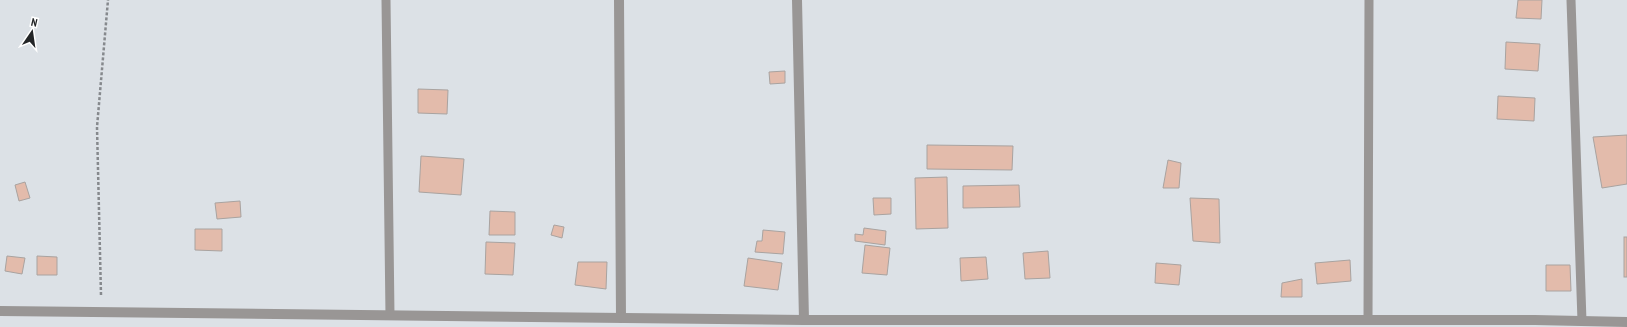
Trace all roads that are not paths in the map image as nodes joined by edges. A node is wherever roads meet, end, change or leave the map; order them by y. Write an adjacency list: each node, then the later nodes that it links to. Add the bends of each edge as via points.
1 (386, 0): 7 (lane)
2 (619, 0): 8 (street)
3 (798, 0): 9 (street)
4 (1369, 0): 10 (lane)
5 (1571, 0): 11 (lane)
6 (0, 311): 7 (street)
7 (390, 315): 8 (street)
8 (621, 318): 9 (street)
9 (804, 320): 13 (street)
10 (1368, 320): 13 (street); 14 (street)
11 (1582, 321): 12 (street); 14 (street)
12 (1627, 322)
13 (1350, 324)
14 (1535, 324)

